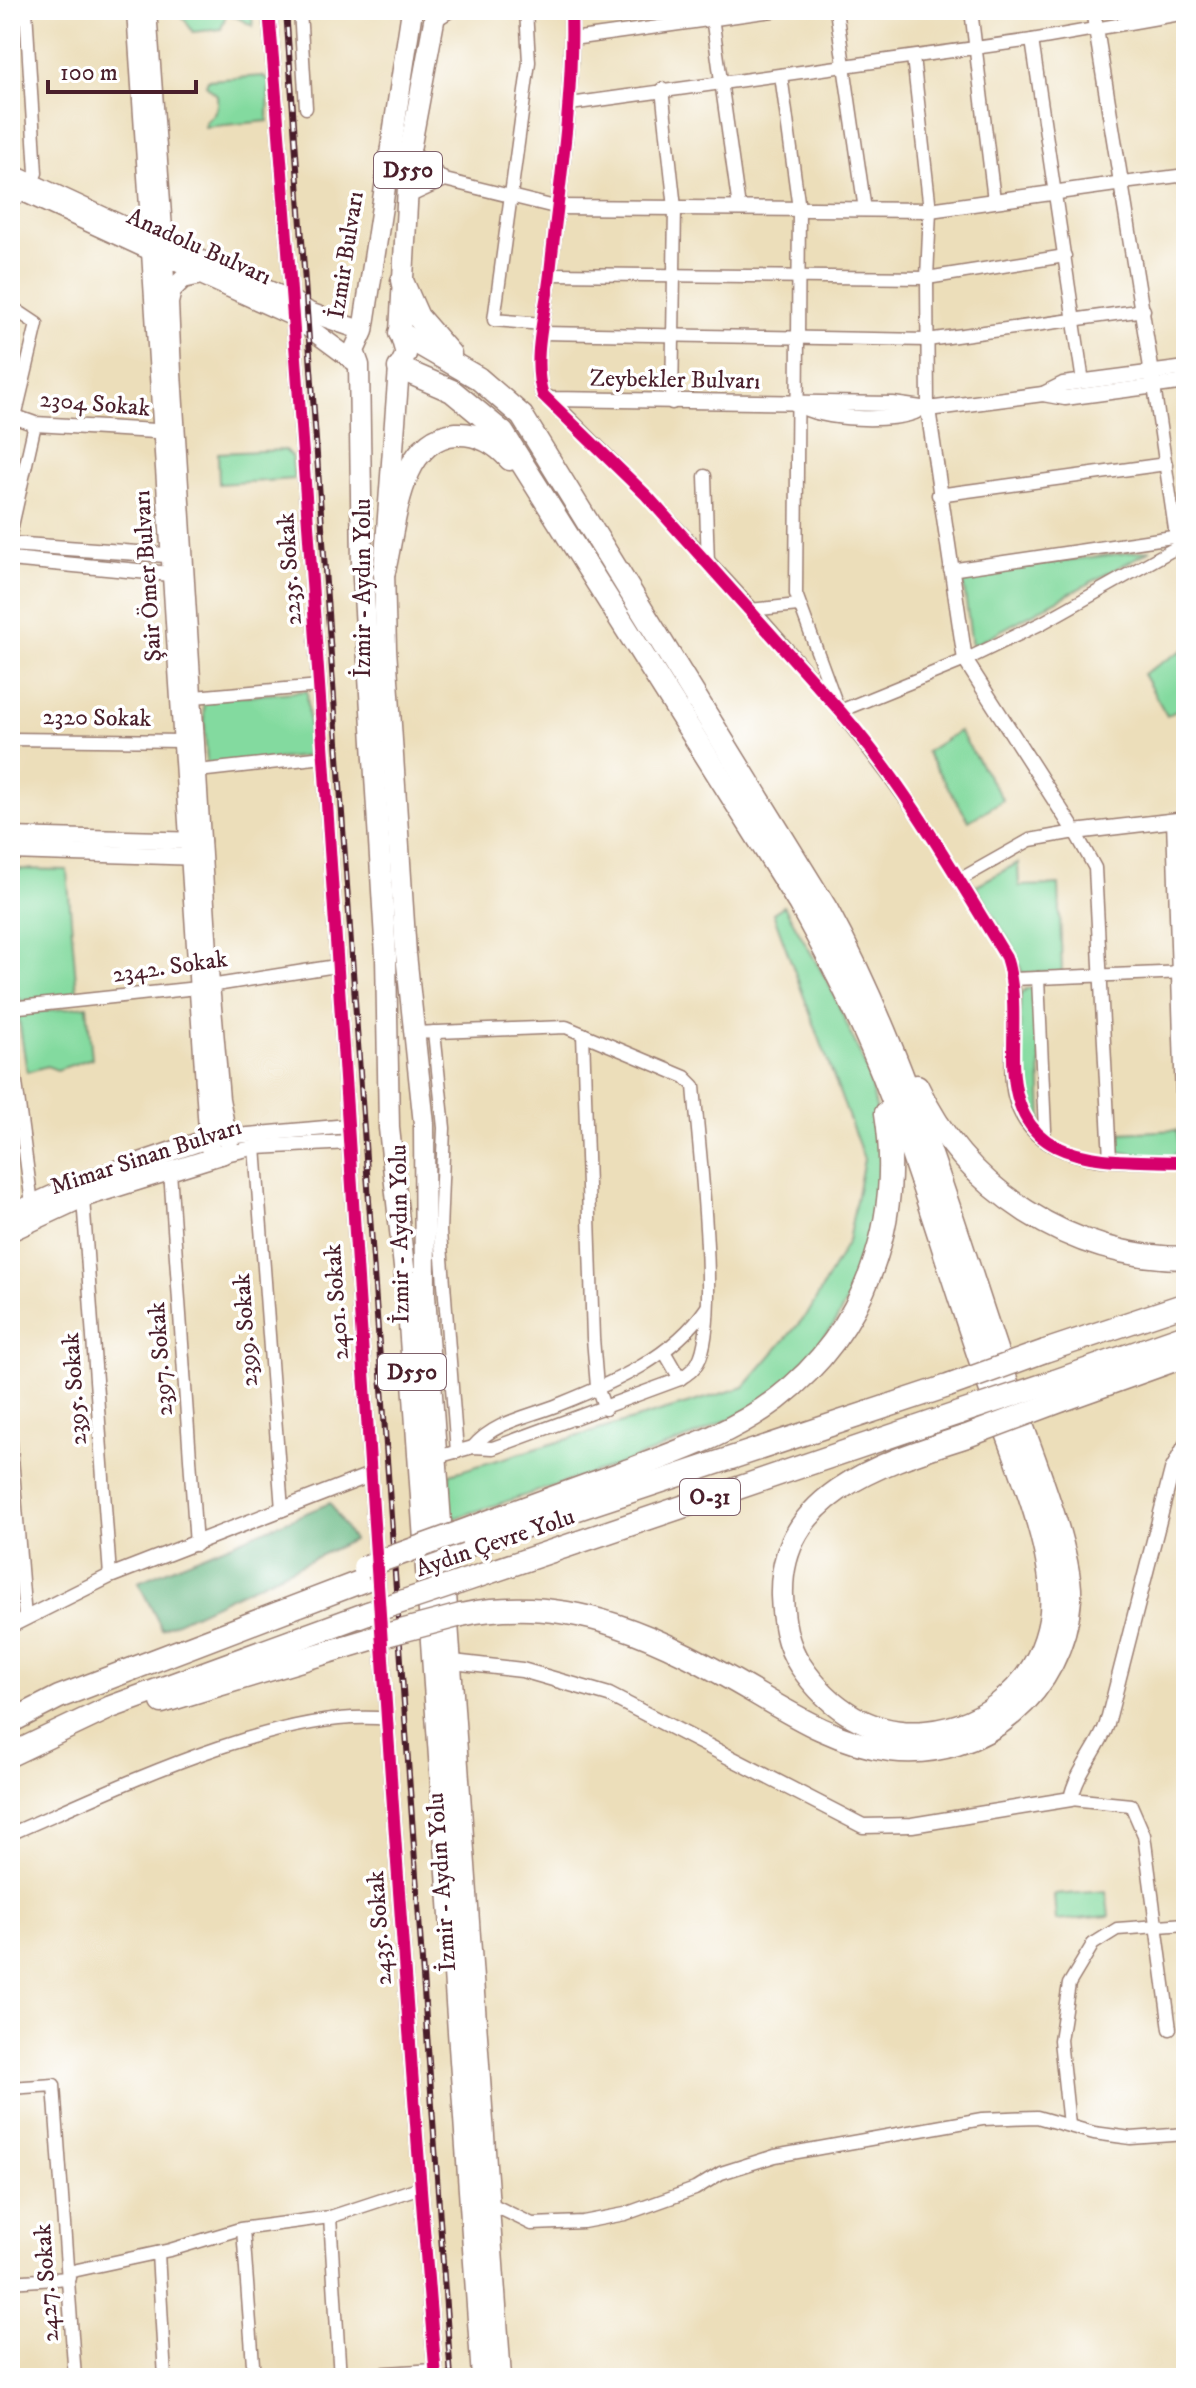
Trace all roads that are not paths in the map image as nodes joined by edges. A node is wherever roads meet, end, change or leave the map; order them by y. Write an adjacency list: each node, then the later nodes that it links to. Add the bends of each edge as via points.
1 (26, 10): 32 (street, via 36,173)
2 (135, 10): 35 (main road, Şair Ömer Bulvarı)
3 (148, 10): 45 (main road, Şair Ömer Bulvarı)
4 (269, 10): 55 (street, 2235. Sokak)
5 (300, 10): 27 (street)
6 (412, 10): 59 (highway, İzmir Bulvarı / D550)
7 (452, 10): 16 (street)
8 (526, 10): 34 (street, via 529,62)
9 (571, 10): 18 (street)
10 (780, 10): 15 (street)
11 (836, 10): 22 (street)
12 (971, 10): 20 (street)
13 (1093, 10): 17 (street)
14 (1186, 13): 17 (street)
15 (712, 15): 18 (street); 24 (street)
16 (434, 16): 28 (highway, İzmir Bulvarı / D550)
17 (1096, 29): 19 (street); 31 (street)
18 (572, 39): 26 (street)
19 (1032, 40): 20 (street); 33 (street)
20 (975, 48): 21 (street); 37 (street)
21 (913, 57): 22 (street); 43 (street)
22 (845, 66): 23 (street); 42 (street)
23 (781, 75): 24 (street); 41 (street)
24 (721, 81): 25 (street); 40 (street)
25 (662, 89): 26 (street); 39 (street)
26 (570, 104): 38 (street)
27 (306, 108)
28 (410, 150): 30 (street); 36 (highway, İzmir Bulvarı / D550)
29 (1186, 175): 31 (street)
30 (445, 180): 34 (street); 36 (street)
31 (1123, 183): 33 (street); 56 (street)
32 (16, 187): 44 (main road, Anadolu Bulvarı); 45 (main road, Anadolu Bulvarı)
33 (1055, 191): 37 (street); 46 (street)
34 (510, 196): 38 (street); 58 (street, via 494,320)
35 (148, 198): 44 (main road, via 139,214); 45 (main road, Şair Ömer Bulvarı)
36 (406, 198): 52 (highway, İzmir Bulvarı / D550)
37 (994, 200): 43 (street)
38 (555, 207): 39 (street); 47 (street)
39 (675, 208): 40 (street); 48 (street)
40 (739, 208): 41 (street)
41 (799, 209): 42 (street); 50 (street)
42 (865, 210): 43 (street)
43 (930, 210): 51 (street)
44 (117, 222): 45 (main road, Anadolu Bulvarı)
45 (158, 248): 49 (street, Anadolu Bulvarı); 53 (street, Şair Ömer Bulvarı); 55 (main road, Anadolu Bulvarı); 78 (main road, Şair Ömer Bulvarı)
46 (1065, 256): 51 (street); 57 (street)
47 (550, 274): 48 (street); 58 (street)
48 (675, 274): 50 (street); 61 (street)
49 (201, 275): 53 (main road, via 183,279); 55 (main road, Anadolu Bulvarı)
50 (799, 276): 51 (street); 62 (street)
51 (927, 278): 63 (street)
52 (402, 281): 60 (highway, İzmir Bulvarı / D550); 67 (highway, via 433,337)
53 (169, 303): 78 (main road, Şair Ömer Bulvarı)
54 (10, 306): 76 (street, via 37,324)
55 (293, 309): 59 (main road, Anadolu Bulvarı); 64 (main road, Anadolu Bulvarı); 96 (street, 2235. Sokak)
56 (1144, 310): 57 (street); 68 (street)
57 (1073, 320): 63 (street); 69 (street)
58 (543, 329): 61 (street); 72 (street, via 538,382)
59 (363, 331): 60 (highway, via 385,324); 64 (highway, İzmir Bulvarı / D550, via 355,343)
60 (400, 333): 65 (highway, İzmir - Aydın Yolu / D550, via 406,354); 67 (highway)
61 (674, 338): 62 (street); 73 (street)
62 (798, 338): 63 (street); 74 (street)
63 (927, 340): 75 (street)
64 (359, 365): 65 (highway, via 383,375); 124 (highway, İzmir - Aydın Yolu / D550, via 362,562 386,956)
65 (399, 368): 83 (highway, via 479,409 503,433); 92 (highway, İzmir - Aydın Yolu / D550)
66 (1186, 368): 68 (street, Zeybekler Bulvarı)
67 (478, 378): 110 (highway, via 522,416)
68 (1153, 379): 69 (street, Zeybekler Bulvarı); 70 (street, Zeybekler Bulvarı); 71 (street, Zeybekler Bulvarı, via 1065,398); 80 (street)
69 (1083, 382): 71 (street, Zeybekler Bulvarı)
70 (1186, 382)
71 (1043, 394): 75 (street, Zeybekler Bulvarı)
72 (551, 399): 73 (street, Zeybekler Bulvarı); 89 (street)
73 (672, 403): 74 (street, Zeybekler Bulvarı)
74 (798, 404): 75 (street, Zeybekler Bulvarı, via 893,404); 93 (street)
75 (923, 410): 84 (street)
76 (13, 416): 77 (street, 2304 Sokak)
77 (35, 424): 78 (street, 2304 Sokak); 81 (street)
78 (169, 432): 90 (main road, Şair Ömer Bulvarı)
79 (10, 464): 81 (street)
80 (1166, 464): 84 (street); 86 (street)
81 (25, 468): 85 (street)
82 (705, 476): 89 (street)
83 (539, 489): 92 (highway, via 498,446 484,439 463,434 432,441 408,472); 121 (highway, via 799,903)
84 (938, 495): 91 (street)
85 (10, 535)
86 (1183, 538): 91 (street); 95 (street, via 1042,623)
87 (10, 544): 90 (street)
88 (10, 559): 90 (street)
89 (708, 563): 94 (street)
90 (178, 565): 97 (main road, Şair Ömer Bulvarı); 100 (main road, Şair Ömer Bulvarı)
91 (950, 570): 95 (street)
92 (384, 571): 118 (highway, İzmir - Aydın Yolu / D550)
93 (798, 605): 94 (street); 98 (street)
94 (750, 610): 98 (street)
95 (965, 660): 98 (street); 104 (street)
96 (320, 686): 97 (street); 101 (street, 2235. Sokak)
97 (194, 697): 102 (main road, Şair Ömer Bulvarı)
98 (840, 711): 108 (street)
99 (10, 739): 100 (street, 2320 Sokak)
100 (183, 741): 106 (main road, Şair Ömer Bulvarı)
101 (324, 757): 102 (street); 109 (street, 2235. Sokak)
102 (198, 771): 106 (main road, Şair Ömer Bulvarı)
103 (1180, 819): 104 (street); 111 (street)
104 (1075, 832): 108 (street, via 1030,840); 112 (street, via 1095,868)
105 (10, 836): 106 (main road)
106 (196, 849): 107 (main road); 115 (main road, Şair Ömer Bulvarı)
107 (10, 851)
108 (959, 880): 114 (street, via 1006,957)
109 (336, 966): 115 (street, 2342. Sokak); 125 (street, 2235. Sokak)
110 (859, 969): 139 (highway, via 928,1110 962,1158 1001,1193 1037,1221 1090,1245); 163 (highway, bridge, via 892,1050 1063,1554 1070,1596 1064,1640 1048,1675 1025,1705 986,1732 935,1750 893,1751 854,1743 804,1722 623,1625 539,1608 492,1608 247,1674)
111 (1183, 972): 112 (street); 133 (street)
112 (1101, 975): 113 (street); 132 (street)
113 (1038, 978): 114 (street); 126 (street, via 1045,1130)
114 (1013, 979): 126 (street, via 1012,1080 1021,1113)
115 (203, 986): 116 (street, 2342. Sokak); 128 (main road, Şair Ömer Bulvarı)
116 (10, 1008)
117 (434, 1032): 118 (street); 119 (street, via 566,1027); 152 (street, via 444,1128 440,1232)
118 (413, 1033): 123 (highway, İzmir - Aydın Yolu / D550)
119 (583, 1034): 141 (street, via 670,1069 694,1086); 146 (street)
120 (10, 1037): 122 (street)
121 (868, 1038): 147 (highway, bridge, via 892,1098 1029,1499 1051,1586 1050,1620 1038,1657 1021,1684 1003,1703 962,1724 938,1731 887,1731 831,1702 794,1656 783,1621 782,1581 791,1544 812,1511 844,1482 967,1436); 155 (highway, via 892,1152 890,1197 867,1287 832,1344 777,1400 703,1442)
122 (15, 1107): 136 (street)
123 (423, 1111): 124 (highway); 130 (highway, İzmir - Aydın Yolu / D550)
124 (389, 1113): 131 (highway, İzmir - Aydın Yolu / D550)
125 (348, 1126): 127 (street, 2401. Sokak); 128 (street, Mimar Sinan Bulvarı)
126 (1039, 1135): 132 (street, via 1063,1152)
127 (349, 1142): 129 (street, Mimar Sinan Bulvarı); 153 (street, 2401. Sokak)
128 (219, 1144): 129 (street, Mimar Sinan Bulvarı); 134 (main road, Mimar Sinan Bulvarı); 135 (main road, Mimar Sinan Bulvarı)
129 (255, 1147): 154 (street, 2399. Sokak)
130 (424, 1150): 131 (highway); 152 (highway, İzmir - Aydın Yolu / D550, via 425,1295)
131 (391, 1151): 186 (highway, İzmir - Aydın Yolu / D550, via 407,1295)
132 (1110, 1159): 133 (street)
133 (1185, 1162)
134 (170, 1171): 135 (main road, Mimar Sinan Bulvarı); 156 (street, 2397. Sokak)
135 (81, 1190): 136 (main road, Mimar Sinan Bulvarı); 157 (street, 2395. Sokak)
136 (35, 1211): 137 (main road, Mimar Sinan Bulvarı); 138 (main road, Mimar Sinan Bulvarı)
137 (10, 1214)
138 (10, 1232)
139 (1186, 1258)
140 (1186, 1304): 155 (highway, Aydın Çevre Yolu / O-31, bridge, via 948,1386)
141 (707, 1307): 143 (street); 145 (street, via 699,1361)
142 (1186, 1335): 147 (highway, O-31)
143 (665, 1353): 145 (street); 146 (street)
144 (1186, 1356): 147 (highway)
145 (680, 1379): 148 (street)
146 (597, 1387): 148 (street); 151 (street, via 487,1430)
147 (1059, 1390): 163 (highway, Aydın Çevre Yolu / O-31, bridge, via 959,1413 368,1613 211,1668)
148 (605, 1409): 151 (street, via 493,1448)
149 (10, 1433): 158 (street)
150 (1186, 1444): 165 (street, via 1172,1470 1107,1724)
151 (473, 1447): 152 (street)
152 (447, 1454): 160 (highway, İzmir - Aydın Yolu / D550)
153 (370, 1475): 154 (street); 161 (street, 2435. Sokak)
154 (282, 1510): 156 (street)
155 (458, 1541): 162 (highway, Aydın Çevre Yolu / O-31, via 59,1697)
156 (196, 1545): 157 (street)
157 (110, 1576): 158 (street)
158 (25, 1618): 159 (street)
159 (10, 1626)
160 (453, 1662): 165 (street, via 522,1670 609,1695 863,1826 912,1825); 174 (highway, İzmir - Aydın Yolu / D550)
161 (388, 1719): 166 (street, via 360,1716 282,1729 144,1776); 173 (street, 2435. Sokak)
162 (10, 1722)
163 (32, 1744): 164 (highway, Aydın Çevre Yolu / O-31)
164 (10, 1755)
165 (1071, 1799): 168 (street, via 1131,1805 1144,1835)
166 (10, 1834)
167 (1186, 1924): 168 (street)
168 (1156, 1926): 169 (street); 171 (street, via 1117,1929 1093,1944 1069,1984 1060,2040)
169 (1170, 2029)
170 (10, 2088): 178 (street, 2427. Sokak, via 54,2085)
171 (1069, 2125): 172 (street, via 1131,2138); 174 (street, via 1037,2117 982,2119 791,2151 721,2173 695,2189 625,2214 583,2222 532,2224)
172 (1186, 2134)
173 (421, 2187): 175 (street); 180 (street, 2435. Sokak)
174 (489, 2203): 187 (highway, İzmir - Aydın Yolu / D550)
175 (330, 2217): 176 (street); 181 (street)
176 (243, 2229): 177 (street); 184 (street)
177 (158, 2253): 178 (street); 183 (street)
178 (68, 2275): 179 (street); 182 (street, 2427. Sokak)
179 (10, 2282)
180 (435, 2374): 181 (street)
181 (340, 2377): 185 (street)
182 (75, 2378)
183 (165, 2378)
184 (254, 2378)
185 (324, 2378)
186 (482, 2378)
187 (501, 2378)

